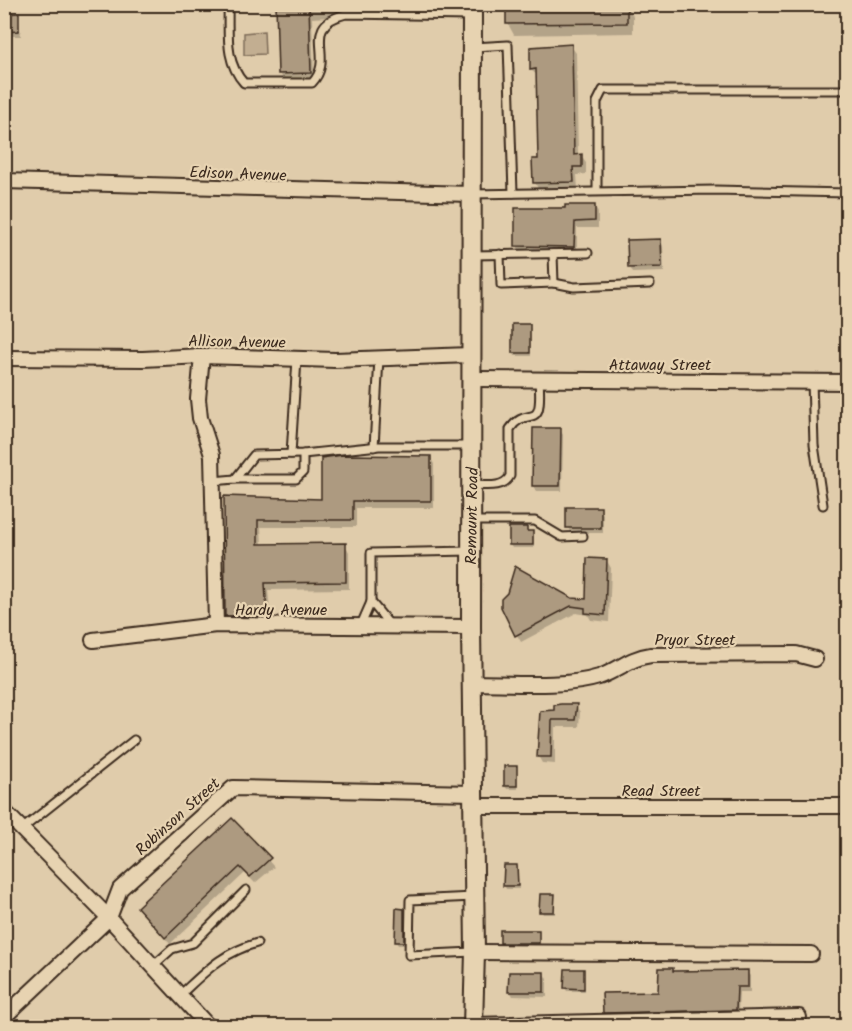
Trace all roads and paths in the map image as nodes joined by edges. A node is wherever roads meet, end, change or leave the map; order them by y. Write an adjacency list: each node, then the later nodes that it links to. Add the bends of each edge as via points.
1 (228, 4): 2 (lane, via 229,58 244,83 312,83 319,76 321,30 333,17)
2 (472, 10): 3 (main road, Remount Road)
3 (472, 47): 7 (lane, via 508,45); 9 (main road, Remount Road)
4 (848, 90): 6 (lane, via 603,90 597,102)
5 (4, 181): 9 (street, Edison Avenue)
6 (597, 191): 7 (lane); 8 (lane)
7 (513, 193): 9 (lane)
8 (848, 193)
9 (471, 194): 13 (main road, Remount Road)
10 (588, 253): 12 (lane)
11 (500, 254): 12 (lane); 13 (lane); 14 (lane, via 501,285)
12 (554, 254): 14 (lane)
13 (471, 255): 16 (main road, Remount Road)
14 (554, 283): 15 (lane, via 574,287)
15 (650, 284)
16 (470, 355): 20 (street, Allison Avenue); 21 (main road, Remount Road)
17 (202, 356): 18 (street, Allison Avenue); 19 (street, Allison Avenue); 30 (street, via 198,399 212,454)
18 (4, 358)
19 (297, 358): 20 (street, Allison Avenue); 27 (lane)
20 (379, 358): 26 (lane)
21 (471, 380): 22 (street, Attaway Street); 25 (main road, Remount Road)
22 (539, 380): 23 (street, Attaway Street); 31 (lane, via 541,407 537,414 514,423 510,429 507,482)
23 (812, 381): 24 (street, Attaway Street); 32 (lane, via 814,445)
24 (848, 381)
25 (472, 446): 26 (lane); 31 (main road, Remount Road)
26 (374, 447): 28 (lane)
27 (291, 454): 28 (lane); 29 (lane, via 254,455)
28 (303, 454): 29 (lane, via 303,472 296,479)
29 (235, 479): 30 (lane)
30 (213, 481): 37 (street)
31 (471, 485): 33 (main road, Remount Road)
32 (823, 506)
33 (471, 521): 34 (lane, via 536,521 562,537); 35 (main road, Remount Road)
34 (583, 536)
35 (471, 551): 36 (lane, via 371,553); 40 (main road, Remount Road)
36 (371, 602): 38 (lane); 39 (lane)
37 (216, 625): 38 (street, Hardy Avenue); 41 (street, Hardy Avenue)
38 (360, 627): 39 (street, Hardy Avenue)
39 (391, 627): 40 (street, Hardy Avenue)
40 (471, 627): 43 (main road, Remount Road)
41 (93, 640)
42 (815, 659): 43 (street, Pryor Street, via 796,654 651,655 634,657 600,676 569,682)
43 (472, 683): 45 (main road, Remount Road)
44 (134, 740): 48 (lane)
45 (474, 800): 46 (street, Read Street); 50 (main road, Remount Road); 51 (street, Robinson Street, via 233,788 120,889)
46 (848, 806)
47 (4, 811): 48 (street)
48 (22, 829): 51 (street)
49 (246, 890): 55 (lane, via 193,943 172,948)
50 (475, 897): 53 (main road, Remount Road); 53 (lane, via 410,900 409,955)
51 (109, 918): 55 (street); 57 (street, Robinson Street)
52 (257, 944): 56 (lane, via 222,957)
53 (475, 952): 54 (street); 60 (main road, Remount Road)
54 (811, 954)
55 (153, 966): 56 (street)
56 (180, 995): 59 (street)
57 (4, 1017)
58 (799, 1017): 60 (street)
59 (208, 1026)
60 (473, 1026)

